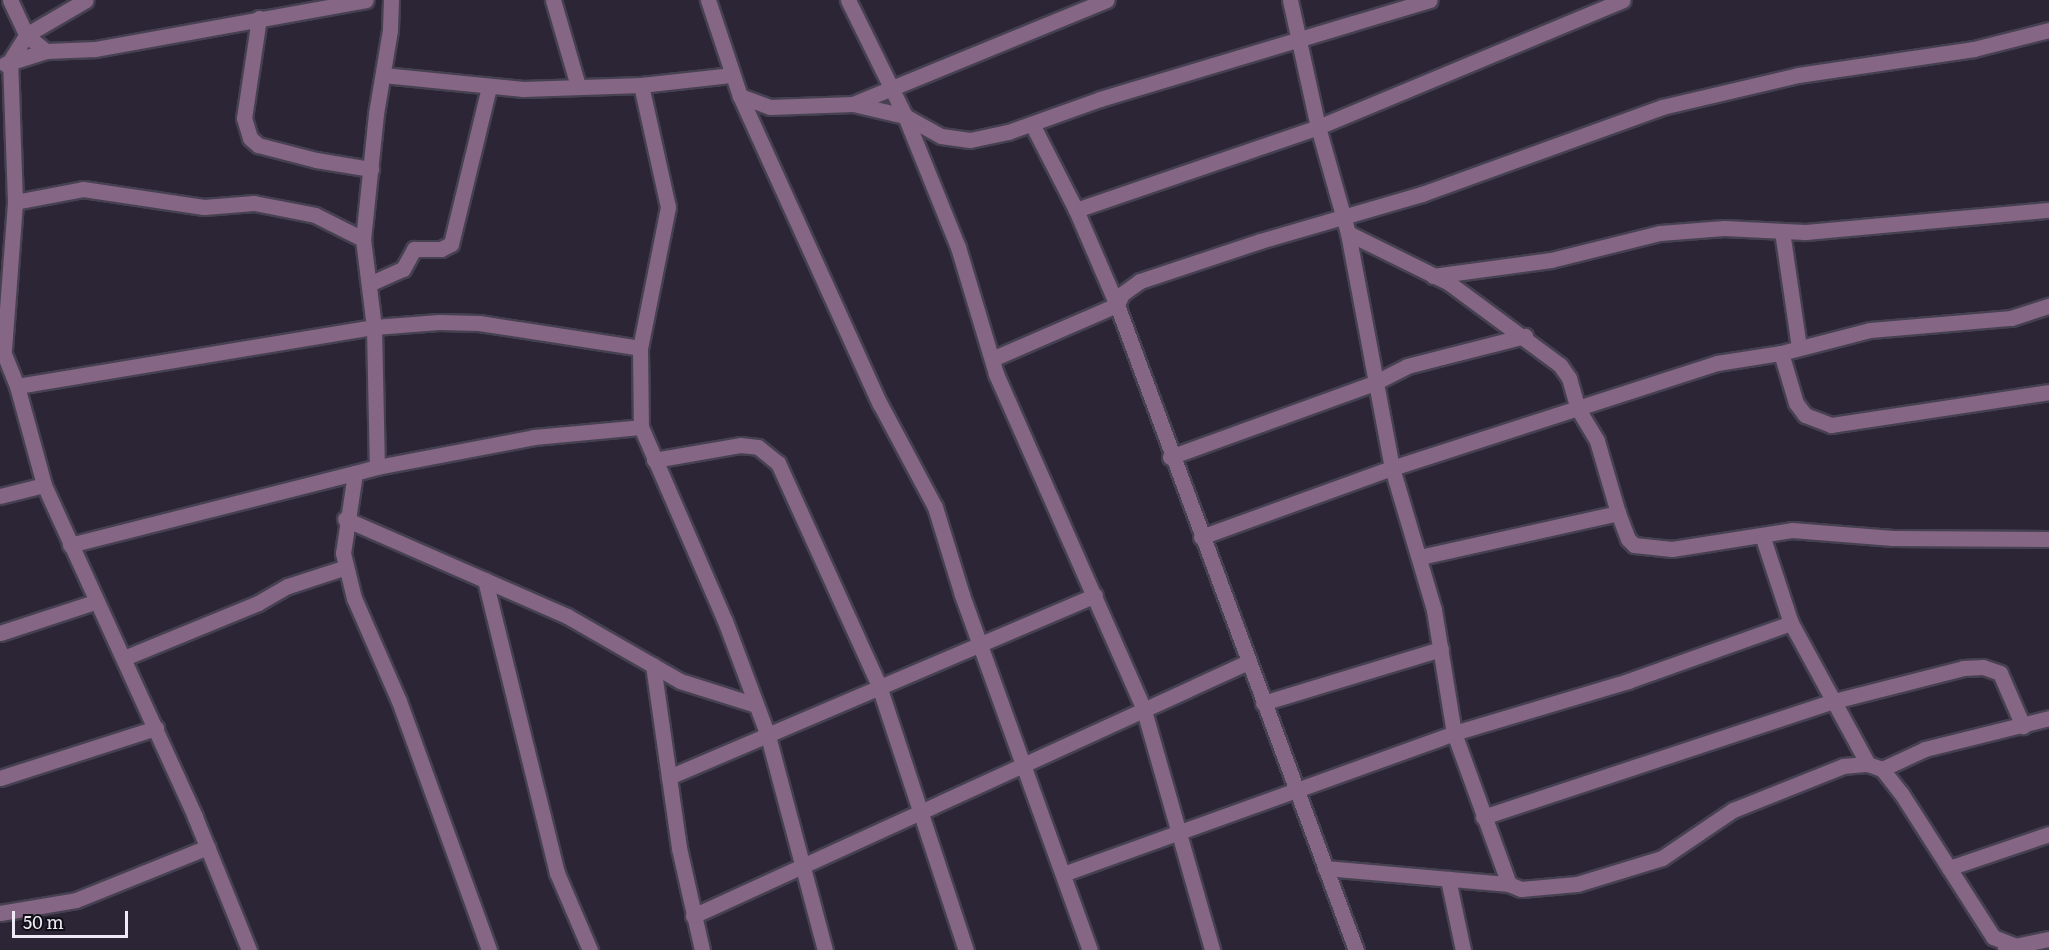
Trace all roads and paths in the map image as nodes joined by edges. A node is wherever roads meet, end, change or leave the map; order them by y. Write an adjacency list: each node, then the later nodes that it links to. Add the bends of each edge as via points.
1 (10, 0): 14 (street)
2 (86, 0): 14 (street)
3 (366, 0): 12 (street)
4 (391, 0): 18 (street)
5 (553, 0): 21 (street)
6 (708, 0): 19 (street)
7 (848, 0): 23 (street)
8 (1106, 0): 23 (street)
9 (1290, 0): 15 (street)
10 (1429, 0): 15 (street)
11 (1623, 0): 28 (street)
12 (259, 18): 16 (street, via 95,49); 29 (street, via 243,118 250,138 258,145 316,160)
13 (2049, 30): 33 (street, via 1974,50 1797,75 1662,107 1422,194)
14 (26, 35): 16 (street); 17 (street)
15 (1297, 41): 27 (street, via 1258,50); 28 (street)
16 (46, 51): 17 (street)
17 (5, 64): 30 (street)
18 (383, 75): 22 (street); 29 (street)
19 (732, 75): 20 (street); 24 (street)
20 (641, 85): 21 (street); 45 (street, via 668,207)
21 (578, 86): 22 (street)
22 (489, 87): 38 (street, via 452,244 441,249 414,249 403,269)
23 (889, 88): 25 (street); 26 (street)
24 (741, 96): 25 (street, via 770,107); 73 (street, via 880,404 935,507)
25 (853, 104): 26 (street)
26 (905, 116): 27 (street, via 941,136 970,140); 47 (street, via 958,247)
27 (1032, 124): 31 (street)
28 (1318, 127): 31 (street); 33 (street)
29 (371, 169): 36 (street)
30 (15, 202): 36 (street, via 83,189 204,207 254,202 315,215); 43 (street)
31 (1076, 210): 39 (street)
32 (2049, 210): 34 (street, via 1868,228)
33 (1344, 216): 35 (street); 39 (street, via 1140,281 1122,294)
34 (1782, 231): 37 (street, via 1724,228 1660,233 1551,260); 44 (street)
35 (1348, 233): 37 (street); 48 (street)
36 (363, 239): 38 (street)
37 (1433, 276): 42 (street)
38 (369, 284): 41 (street)
39 (1117, 305): 47 (street); 53 (street)
40 (2049, 306): 44 (street, via 2011,318 1870,330)
41 (374, 327): 45 (street, via 479,323); 49 (street); 55 (street)
42 (1525, 336): 48 (street, via 1407,366); 51 (street, via 1560,365 1569,378)
43 (2, 346): 49 (street)
44 (1799, 347): 46 (street)
45 (640, 348): 52 (street)
46 (1781, 353): 50 (street, via 1805,416 1831,425); 51 (street, via 1718,363)
47 (992, 358): 69 (street)
48 (1374, 383): 53 (street); 56 (street)
49 (17, 386): 58 (street)
50 (2049, 392)
51 (1578, 408): 56 (street); 60 (street, via 1597,441)
52 (641, 427): 54 (street); 55 (street, via 534,437)
53 (1170, 457): 63 (street)
54 (654, 460): 78 (street, via 740,445 770,453 778,463); 81 (street, via 725,621)
55 (377, 466): 57 (street)
56 (1392, 468): 63 (street); 66 (street)
57 (355, 473): 61 (street); 65 (street)
58 (44, 485): 59 (street); 65 (street)
59 (0, 496)
60 (1618, 513): 62 (street, via 1628,539 1641,549 1690,548); 66 (street)
61 (345, 519): 67 (street); 68 (street)
62 (1762, 536): 64 (street, via 1792,530 1893,538); 71 (street)
63 (1201, 537): 76 (street)
64 (2049, 539)
65 (70, 545): 70 (street)
66 (1420, 557): 74 (street)
67 (346, 567): 75 (street, via 288,586 258,603); 109 (street, via 354,598 399,701)
68 (485, 580): 77 (street, via 576,621); 110 (street, via 556,873)
69 (1095, 595): 73 (street); 82 (street)
70 (95, 602): 72 (street); 75 (street)
71 (1791, 623): 79 (street); 86 (street, via 1628,681)
72 (0, 633)
73 (980, 643): 78 (street); 88 (street)
74 (1441, 649): 80 (street); 86 (street)
75 (124, 658): 85 (street)
76 (1248, 662): 80 (street); 82 (street)
77 (653, 665): 81 (street, via 703,690); 90 (street)
78 (879, 686): 87 (street); 93 (street)
79 (1834, 700): 84 (street, via 1983,666 2000,673); 89 (street); 94 (street)
80 (1263, 704): 92 (street)
81 (756, 705): 87 (street)
82 (1143, 707): 88 (street); 95 (street)
83 (2049, 718): 84 (street)
84 (2023, 726): 89 (street, via 1925,749)
85 (156, 728): 91 (street); 97 (street)
86 (1454, 733): 92 (street); 94 (street)
87 (768, 736): 90 (street); 100 (street)
88 (1024, 765): 93 (street); 101 (street)
89 (1875, 766): 99 (street); 103 (street, via 1843,766 1733,810 1662,858 1630,870 1541,890)
90 (669, 777): 105 (street)
91 (0, 778)
92 (1297, 790): 95 (street); 98 (street)
93 (922, 809): 100 (street); 113 (street)
94 (1483, 817): 103 (street)
95 (1180, 828): 101 (street); 115 (street)
96 (2049, 834): 99 (street)
97 (208, 847): 104 (street, via 76,900); 108 (street)
98 (1325, 868): 102 (street); 116 (street)
99 (1949, 868): 107 (street)
100 (801, 870): 105 (street); 112 (street)
101 (1063, 874): 114 (street)
102 (1448, 879): 103 (street); 117 (street)
103 (1509, 884)
104 (0, 913)
105 (693, 916): 111 (street)
106 (2049, 939): 107 (street)
107 (2000, 945)
108 (249, 950)
109 (489, 950)
110 (590, 950)
111 (702, 950)
112 (825, 950)
113 (966, 950)
114 (1090, 950)
115 (1212, 950)
116 (1356, 950)
117 (1463, 950)

